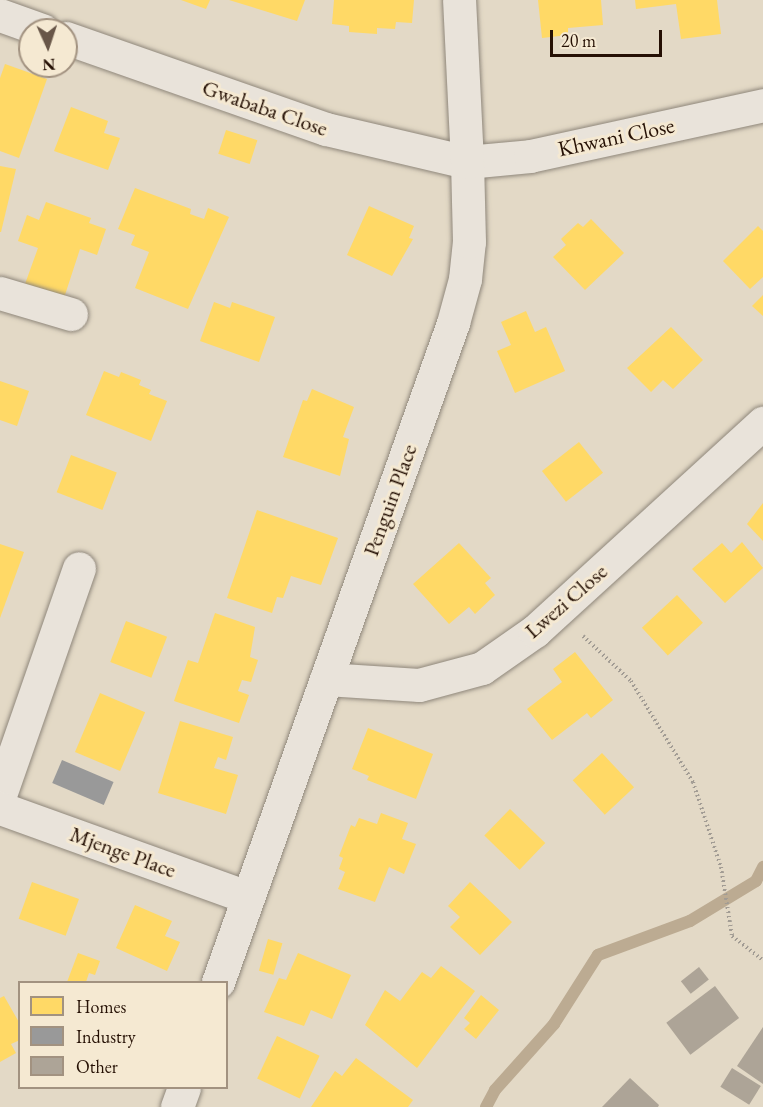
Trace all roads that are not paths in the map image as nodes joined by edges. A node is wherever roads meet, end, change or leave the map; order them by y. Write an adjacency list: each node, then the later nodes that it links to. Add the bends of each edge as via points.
1 (459, 0): 6 (street, Penguin Place)
2 (0, 15): 3 (street)
3 (18, 21)
4 (78, 42): 6 (street, Gwababa Close, via 326,129)
5 (763, 105): 6 (street, Khwani Close, via 530,156)
6 (467, 162): 11 (street, Penguin Place, via 469,242 465,279)
7 (0, 293): 8 (street)
8 (71, 314)
9 (763, 423): 11 (street, Lwezi Close, via 555,612 482,668 419,685)
10 (79, 568): 12 (street)
11 (326, 679): 14 (street, Penguin Place)
12 (0, 795)
13 (0, 808): 14 (street, Mjenge Place)
14 (247, 897): 15 (street, Penguin Place)
15 (219, 981)
16 (184, 1089): 17 (street)
17 (177, 1107)

